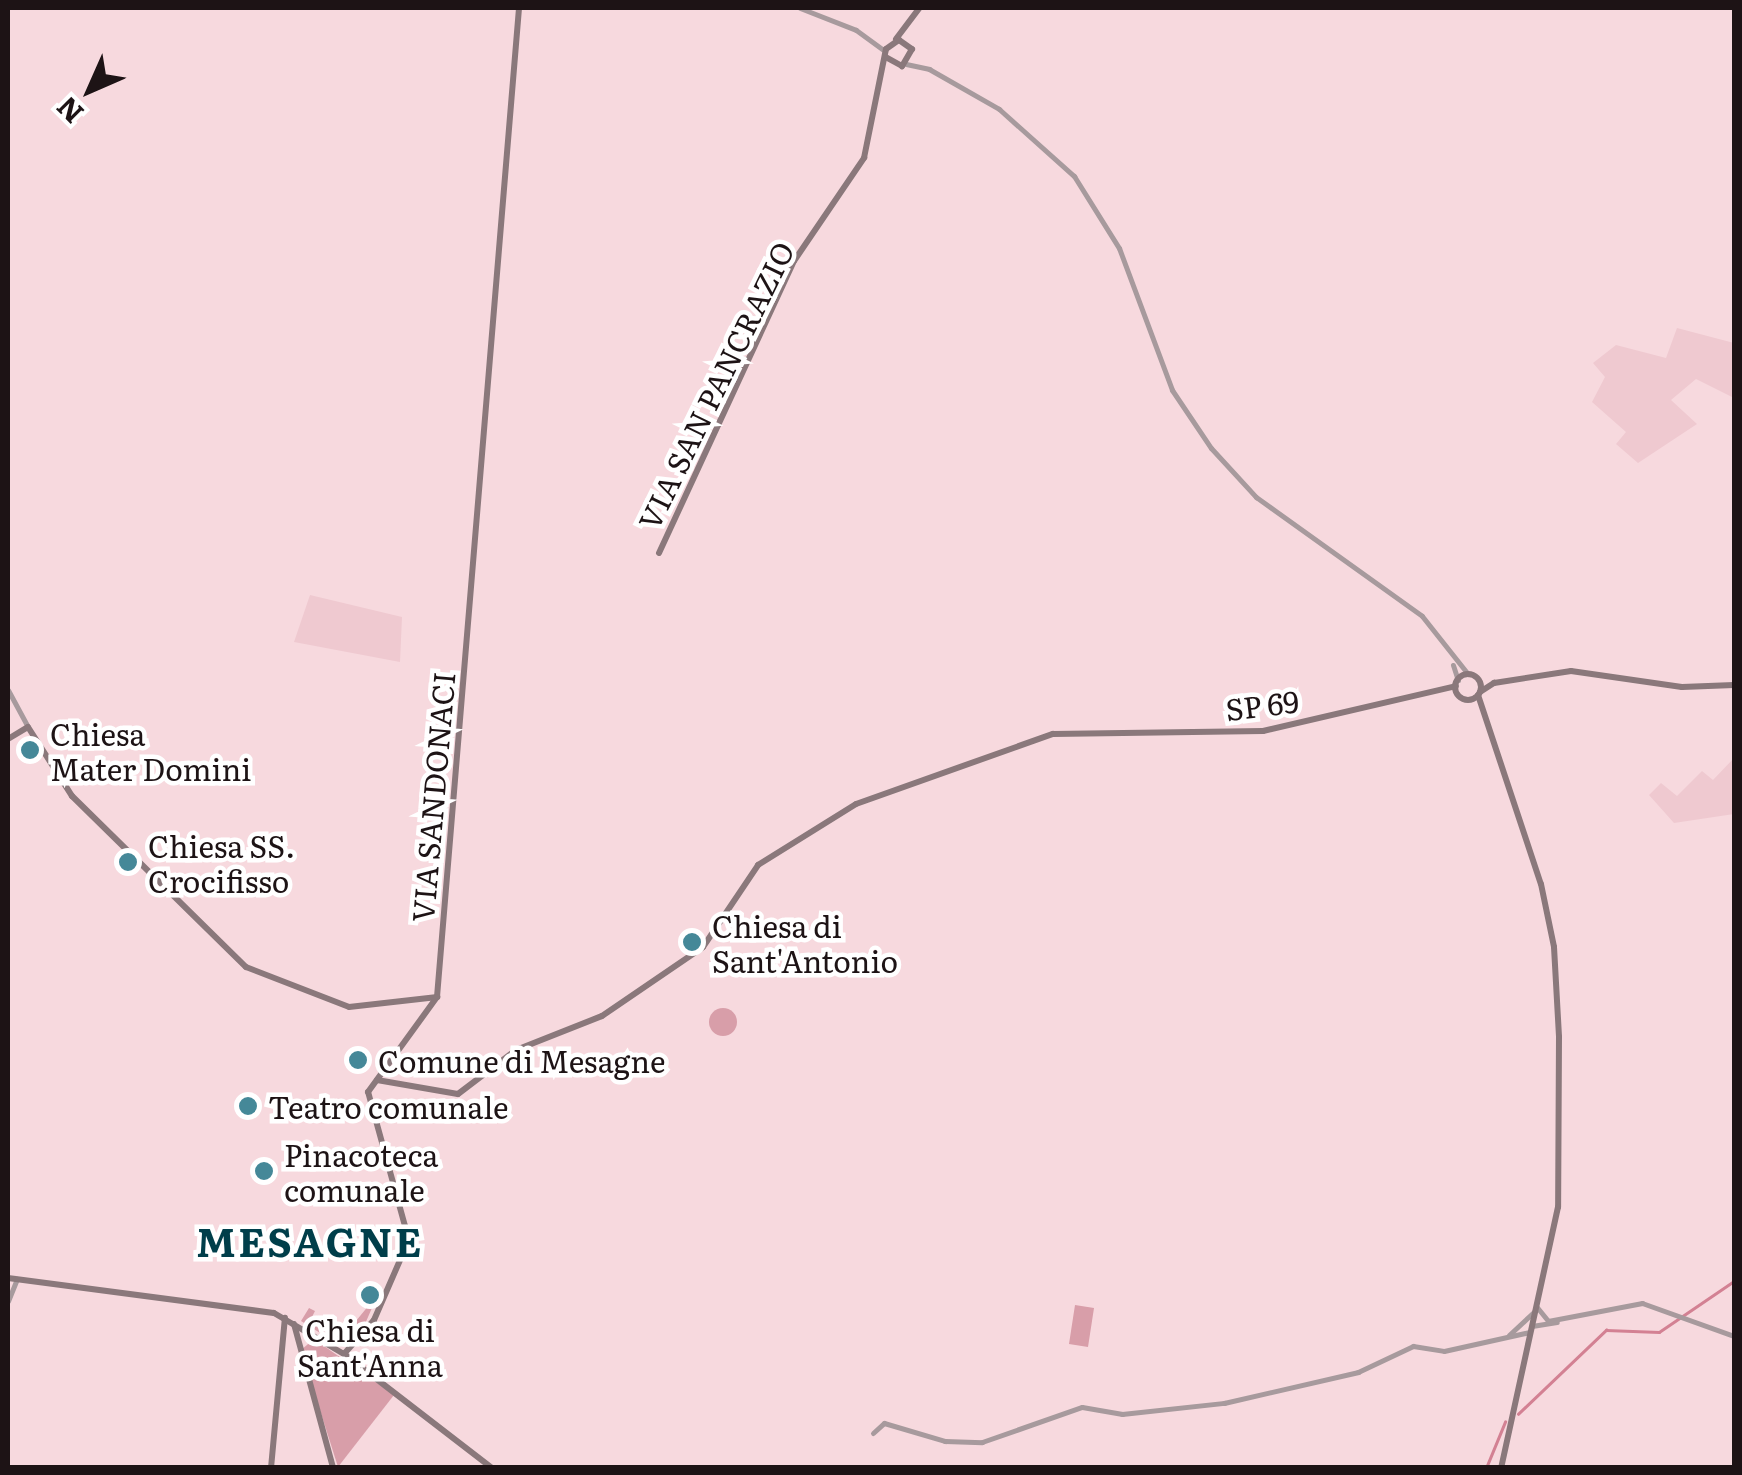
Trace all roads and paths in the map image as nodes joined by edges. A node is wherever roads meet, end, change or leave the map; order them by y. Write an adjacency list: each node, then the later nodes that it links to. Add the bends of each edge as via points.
1 (519, 8): 25 (main road, VIA SANDONACI)
2 (800, 8): 4 (street)
3 (919, 8): 5 (main road)
4 (864, 34): 5 (street); 7 (street)
5 (897, 41): 6 (main road); 7 (main road)
6 (912, 52): 8 (main road); 9 (street)
7 (886, 55): 8 (main road); 10 (main road, VIA SAN PANCRAZIO)
8 (904, 65): 9 (street); 10 (main road)
9 (929, 69): 12 (street, via 1025,128 1074,176 1119,248 1172,390 1225,466 1256,497 1422,616)
10 (885, 75): 11 (main road, VIA SAN PANCRAZIO, via 858,172 794,261)
11 (659, 553)
12 (1451, 658): 13 (street); 15 (street)
13 (1468, 674): 14 (main road); 15 (main road)
14 (1478, 680): 16 (main road); 19 (main road)
15 (1457, 683): 20 (main road); 21 (main road)
16 (1494, 683): 17 (main road, via 1588,671 1682,686); 19 (main road)
17 (1734, 685)
18 (8, 690): 23 (street)
19 (1479, 693): 21 (main road); 22 (main road)
20 (1441, 694): 21 (main road); 26 (main road, SP 69, via 1263,731 1053,734 856,804 753,869 703,948 602,1016 524,1046 458,1094)
21 (1465, 698): 22 (main road)
22 (1484, 720): 29 (main road, via 1541,884 1554,947 1561,1169)
23 (28, 728): 24 (main road); 25 (main road, via 72,796 246,967 349,1007)
24 (8, 739)
25 (437, 997): 26 (main road)
26 (376, 1080): 38 (main road, via 368,1102 405,1226 404,1251 374,1320)
27 (12, 1278): 28 (street); 30 (main road, via 245,1305)
28 (8, 1301)
29 (1536, 1306): 33 (street); 34 (main road); 36 (street)
30 (285, 1318): 32 (main road); 41 (main road)
31 (1562, 1318): 33 (street); 35 (street); 37 (street, via 1625,1303)
32 (294, 1322): 38 (main road); 42 (main road)
33 (1548, 1322): 34 (street)
34 (1531, 1329): 35 (street); 36 (street); 39 (main road)
35 (1543, 1329): 39 (street)
36 (1517, 1334): 39 (street); 40 (street, via 1444,1350 1413,1346 1358,1372 1224,1403 1122,1414 1082,1407 982,1442 884,1424)
37 (1734, 1336)
38 (344, 1354): 43 (main road)
39 (1525, 1356): 44 (main road)
40 (873, 1432)
41 (271, 1468)
42 (332, 1468)
43 (492, 1468)
44 (1501, 1468)

